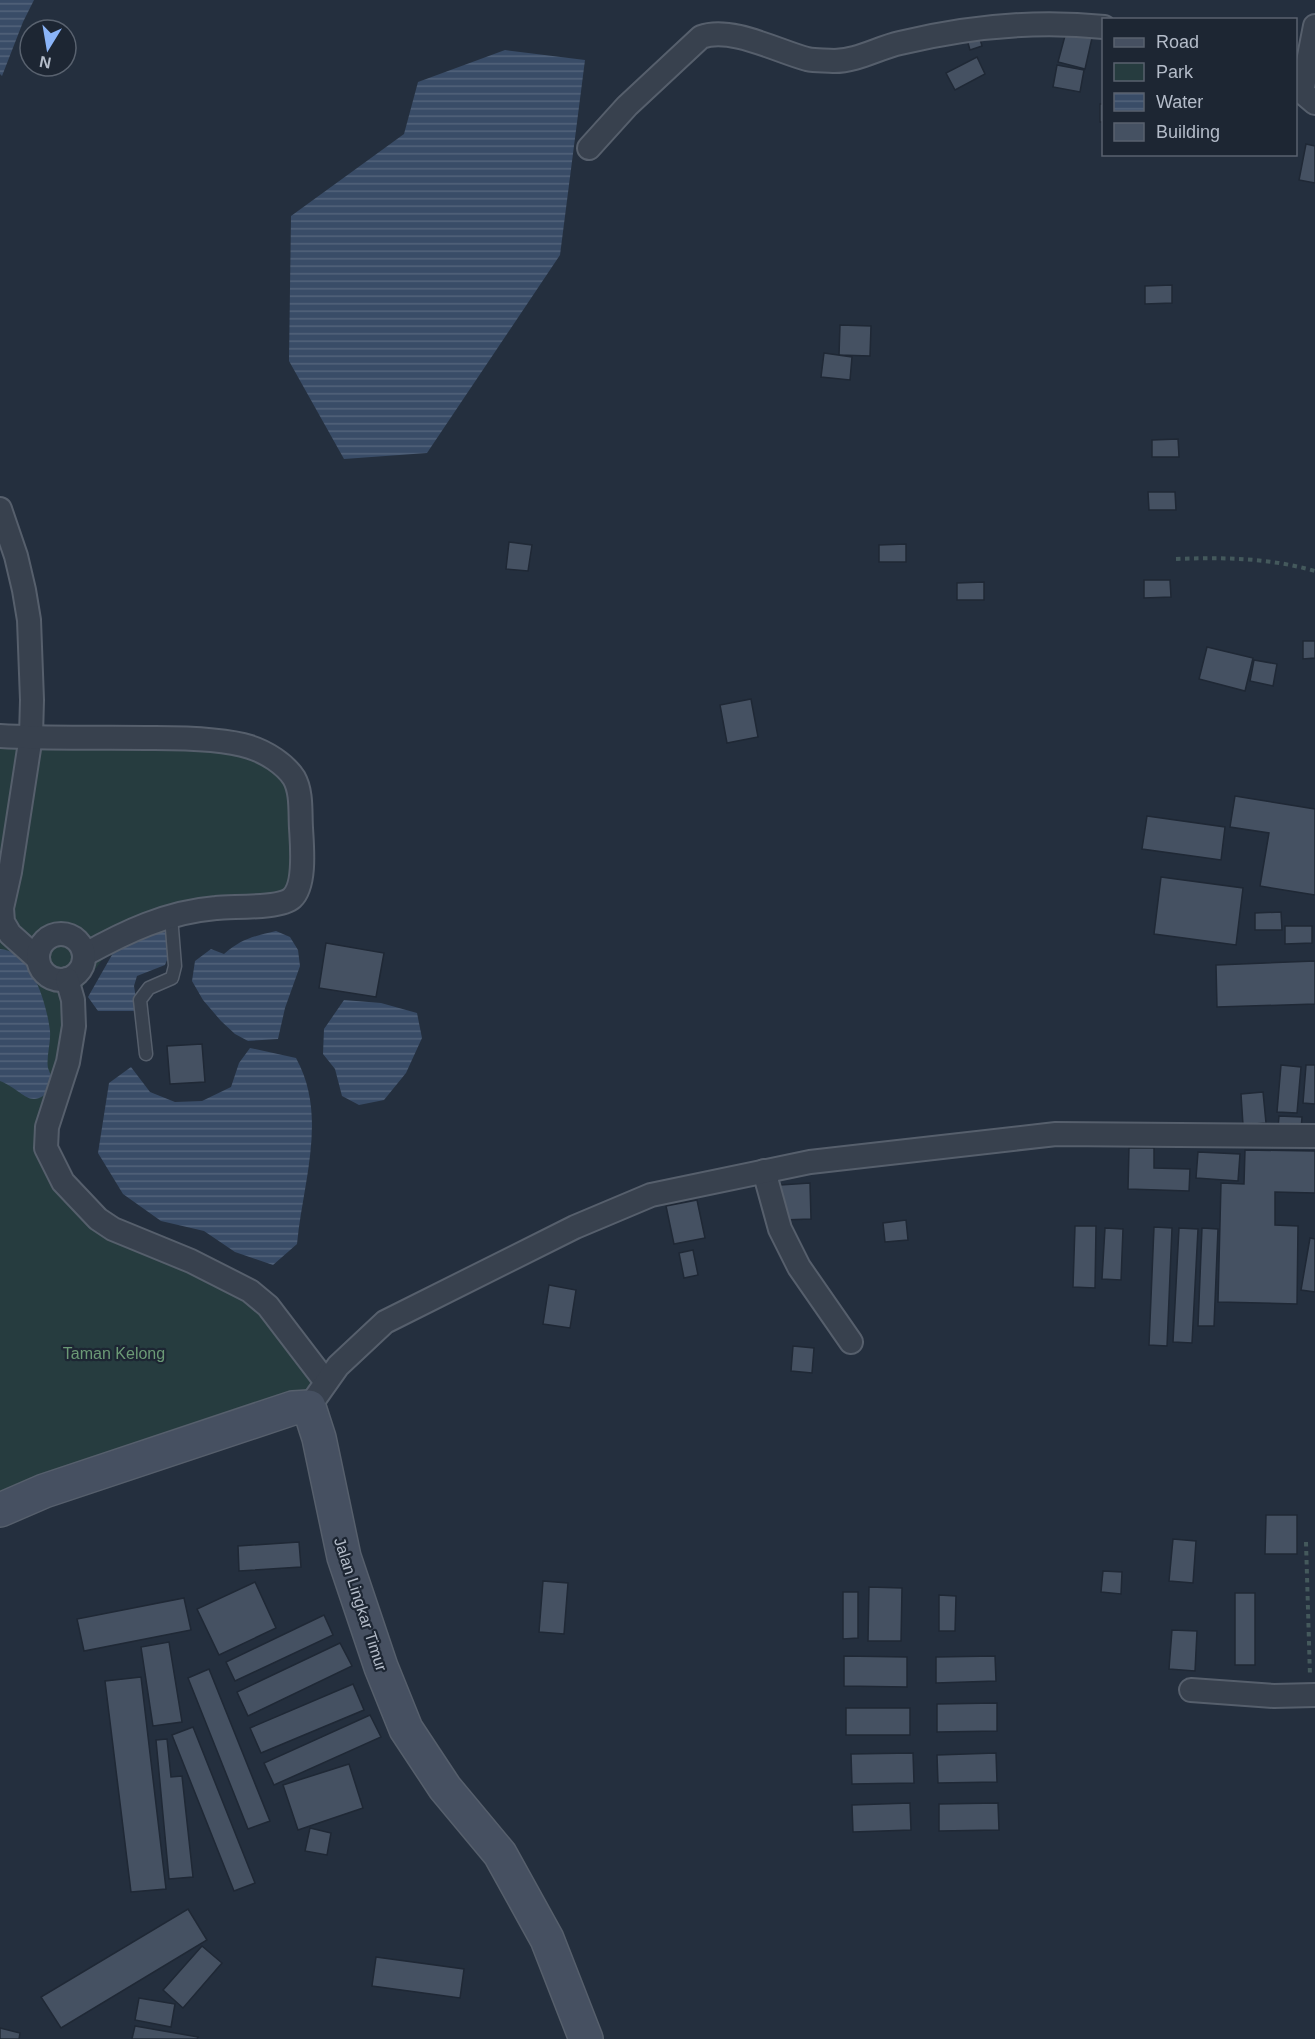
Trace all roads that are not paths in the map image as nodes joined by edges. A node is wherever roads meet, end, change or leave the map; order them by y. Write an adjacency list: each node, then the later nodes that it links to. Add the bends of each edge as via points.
1 (1315, 26): 3 (street)
2 (1102, 27): 4 (street, via 1067,23 962,32 898,43 840,61 808,59 726,35 707,34 636,98)
3 (1304, 93)
4 (589, 148)
5 (0, 509): 7 (street, via 16,556 29,620)
6 (0, 736): 7 (street)
7 (31, 736): 8 (street, via 175,738 249,747 268,755 294,779 299,793 303,857 293,898 274,904); 10 (street, via 2,908 3,922 10,934)
8 (171, 916): 9 (street, via 142,925); 12 (lane, via 175,966 172,978 149,988 140,1000)
9 (84, 955): 10 (street, via 77,940 55,934 42,943); 11 (street, via 80,970)
10 (38, 958): 11 (street, via 51,977)
11 (67, 979): 16 (street, via 74,1026 68,1062 47,1127 46,1148 63,1182 113,1229 191,1261 250,1291 268,1306)
12 (147, 1054)
13 (1315, 1136): 14 (street, via 1056,1134 810,1162)
14 (764, 1171): 15 (street, via 780,1229 799,1267); 16 (street, via 651,1195 574,1227 385,1322 339,1366)
15 (851, 1342)
16 (317, 1394): 17 (main road, via 293,1408 45,1491); 20 (main road, Jalan Lingkar Timur, via 319,1438 344,1557 406,1730 445,1788 500,1854 547,1939)
17 (0, 1510)
18 (1191, 1690): 19 (street)
19 (1313, 1695)
20 (586, 2039)

